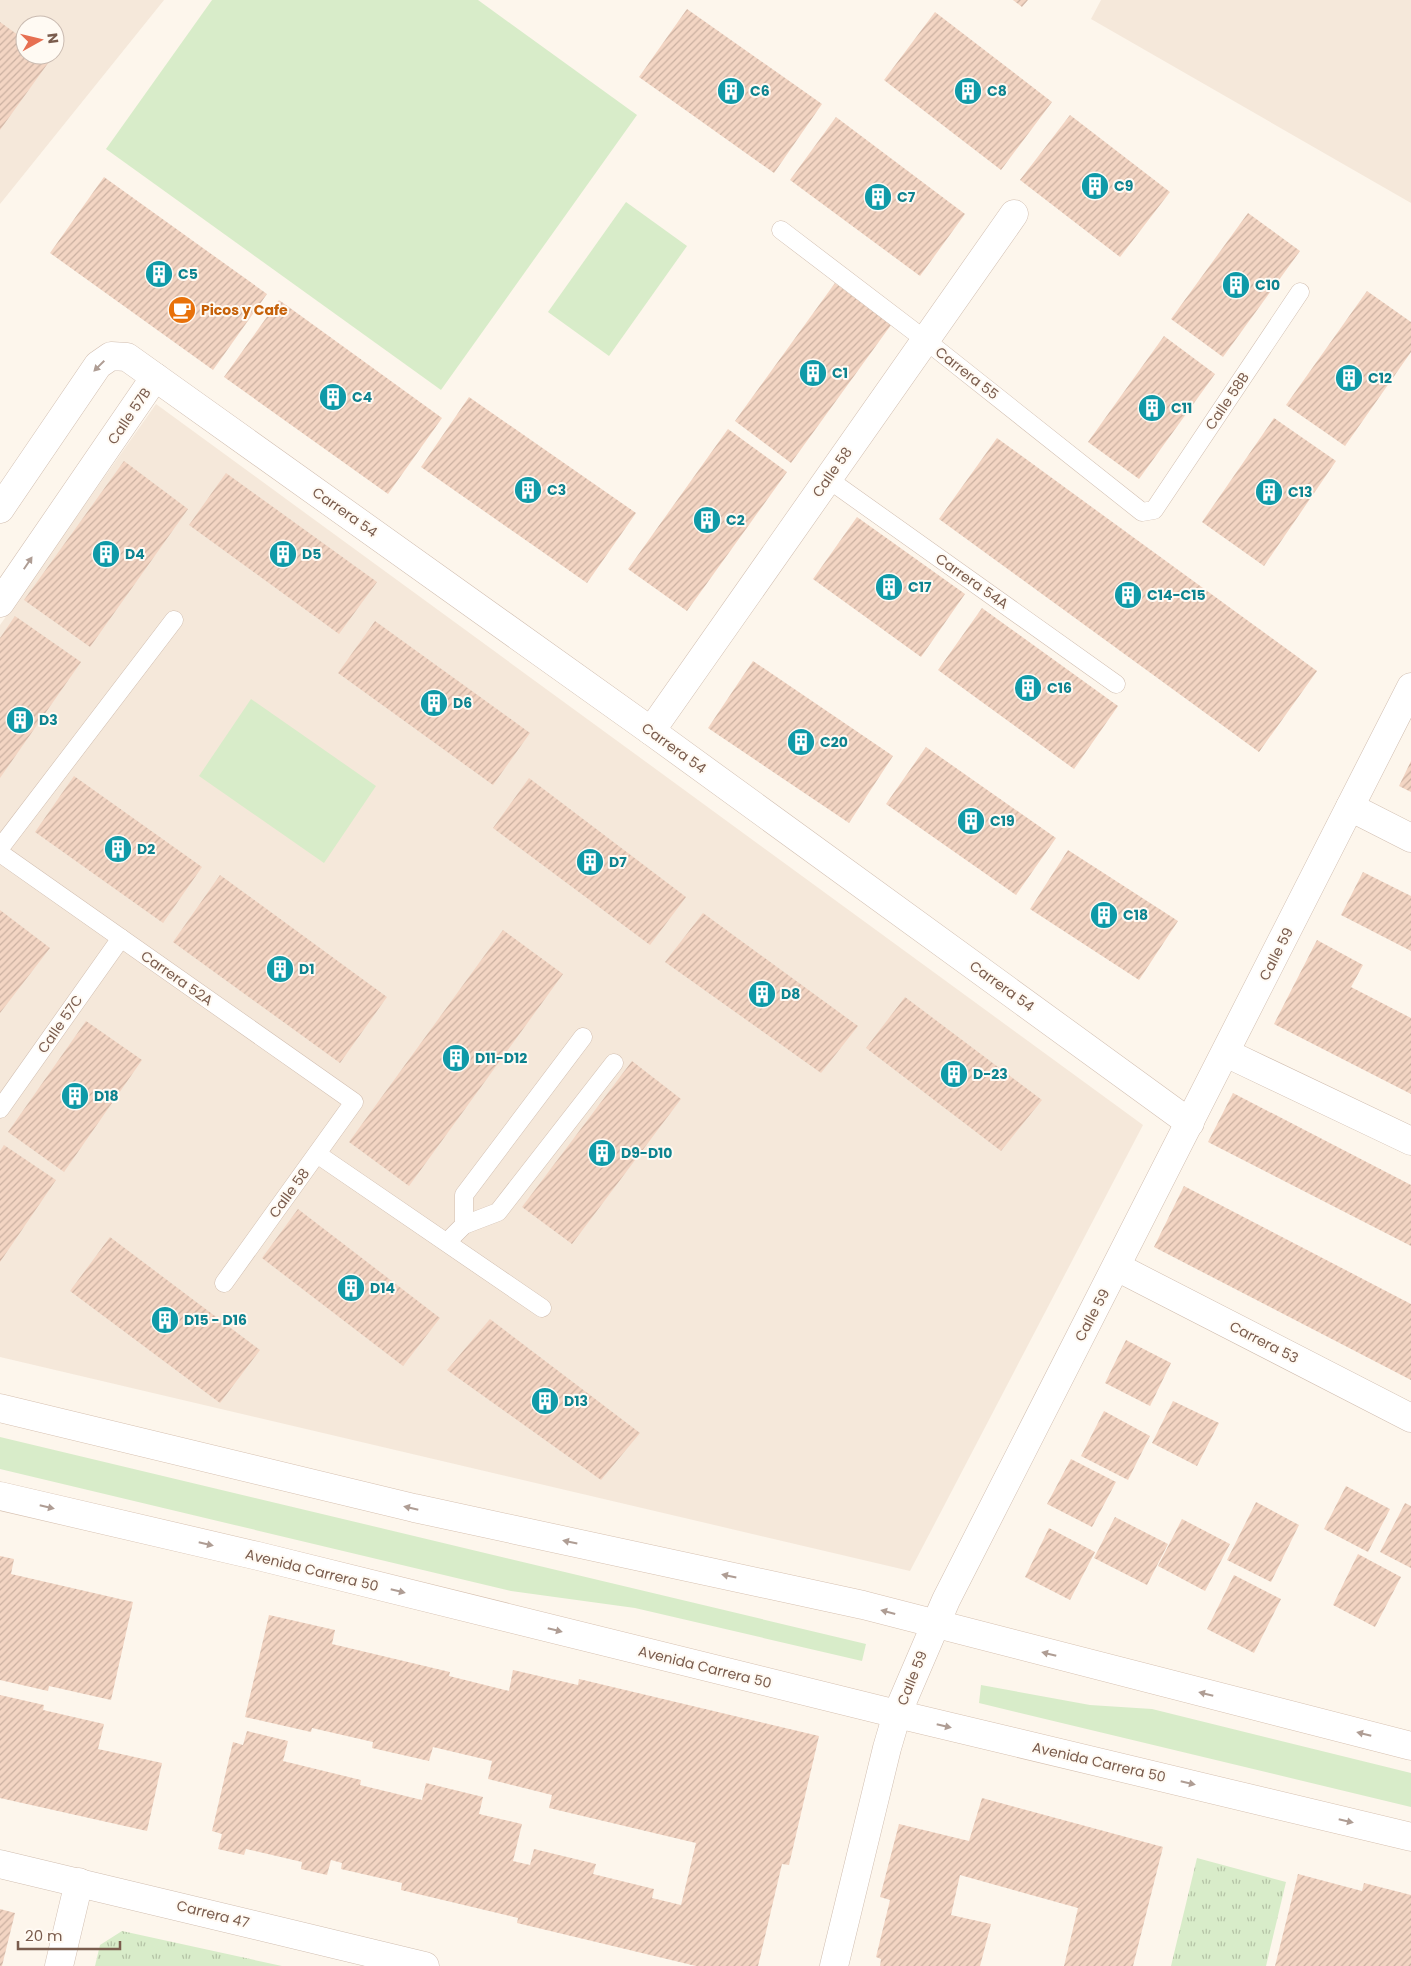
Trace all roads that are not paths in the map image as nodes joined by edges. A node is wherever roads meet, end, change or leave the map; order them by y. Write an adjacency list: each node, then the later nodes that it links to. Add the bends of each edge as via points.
1 (1014, 214): 4 (street, Calle 58)
2 (781, 230): 4 (lane, Carrera 55)
3 (1300, 292): 8 (lane, Calle 58B)
4 (924, 340): 6 (street, Calle 58); 8 (lane, Carrera 55, via 1142,512)
5 (155, 377): 7 (street, Calle 57B, one-way to 7, via 127,357 111,356 98,365); 9 (street, Calle 57B, one-way to 5); 13 (street, Carrera 54)
6 (828, 479): 11 (lane, Carrera 54A); 13 (street, Calle 58)
7 (0, 509)
8 (1154, 510)
9 (0, 603)
10 (174, 620): 16 (lane)
11 (1116, 684)
12 (1411, 687): 14 (street, Calle 59)
13 (651, 731): 24 (street, Carrera 54)
14 (1350, 807): 15 (street); 20 (street, Calle 59)
15 (1411, 838)
16 (0, 848)
17 (0, 853): 18 (lane, Carrera 52A)
18 (121, 938): 22 (lane, Carrera 52A); 23 (lane, Calle 57C)
19 (583, 1037): 27 (lane, via 464,1195)
20 (1226, 1053): 24 (street, Calle 59); 25 (street)
21 (614, 1063): 27 (lane, via 498,1212)
22 (354, 1102): 26 (lane, Calle 58)
23 (0, 1109)
24 (1190, 1123): 29 (street, Calle 59)
25 (1411, 1141)
26 (317, 1154): 28 (lane); 30 (lane, Calle 58)
27 (464, 1225): 28 (lane)
28 (447, 1242): 31 (lane)
29 (1117, 1267): 33 (street, Carrera 53); 35 (street, Calle 59, via 982,1526)
30 (224, 1283)
31 (542, 1308)
32 (0, 1408): 35 (street, one-way to 32, via 863,1605 414,1508)
33 (1411, 1418)
34 (0, 1496): 36 (street, Avenida Carrera 50, one-way to 36, via 258,1556)
35 (935, 1624): 36 (street, Calle 59); 37 (street, one-way to 35)
36 (897, 1714): 38 (street, Avenida Carrera 50, one-way to 38); 43 (street, Calle 59)
37 (1411, 1746)
38 (1411, 1837)
39 (0, 1864): 40 (street, Carrera 47)
40 (79, 1882): 41 (street); 42 (street, Carrera 47)
41 (59, 1966)
42 (425, 1966)
43 (834, 1966)

